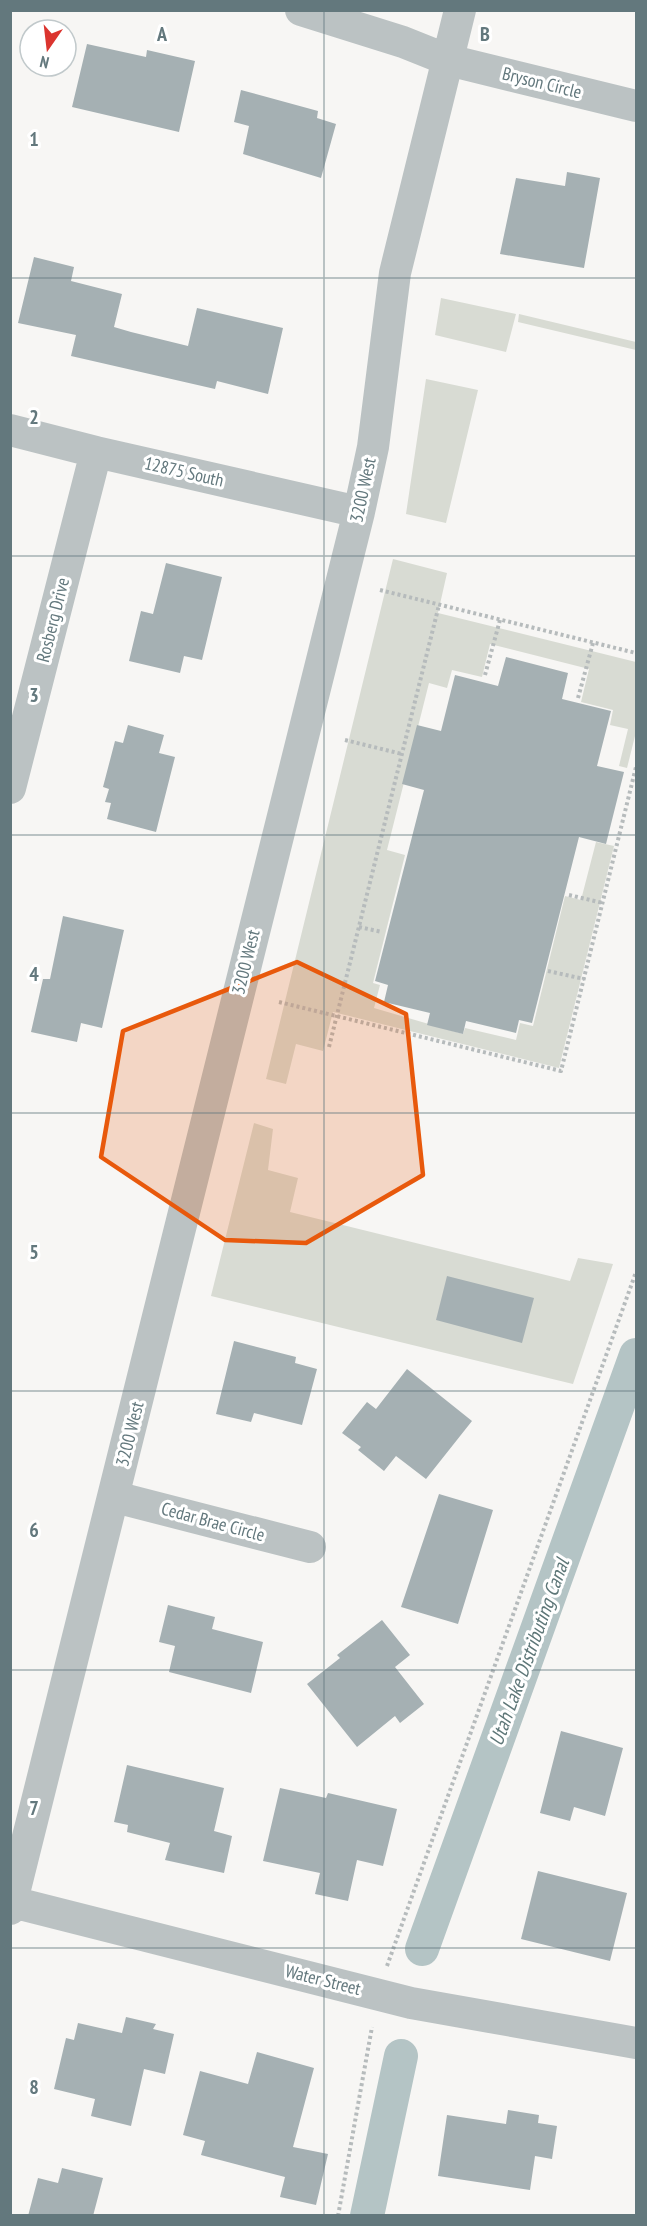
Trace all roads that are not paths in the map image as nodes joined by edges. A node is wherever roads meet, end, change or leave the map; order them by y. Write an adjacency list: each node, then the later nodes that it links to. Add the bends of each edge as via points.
1 (301, 10): 3 (street, Bryson Circle)
2 (460, 10): 3 (street, 3200 West)
3 (448, 60): 4 (street, Bryson Circle); 7 (street, 3200 West, via 395,273 373,447)
4 (636, 106)
5 (10, 430): 6 (street, 12875 South)
6 (96, 452): 7 (street, 12875 South); 8 (street, Rosberg Drive)
7 (359, 512): 9 (street, 3200 West)
8 (10, 788)
9 (115, 1497): 10 (street, Cedar Brae Circle); 11 (street, 3200 West)
10 (310, 1547)
11 (11, 1906): 12 (street, Water Street, via 411,2003)
12 (636, 2043)

